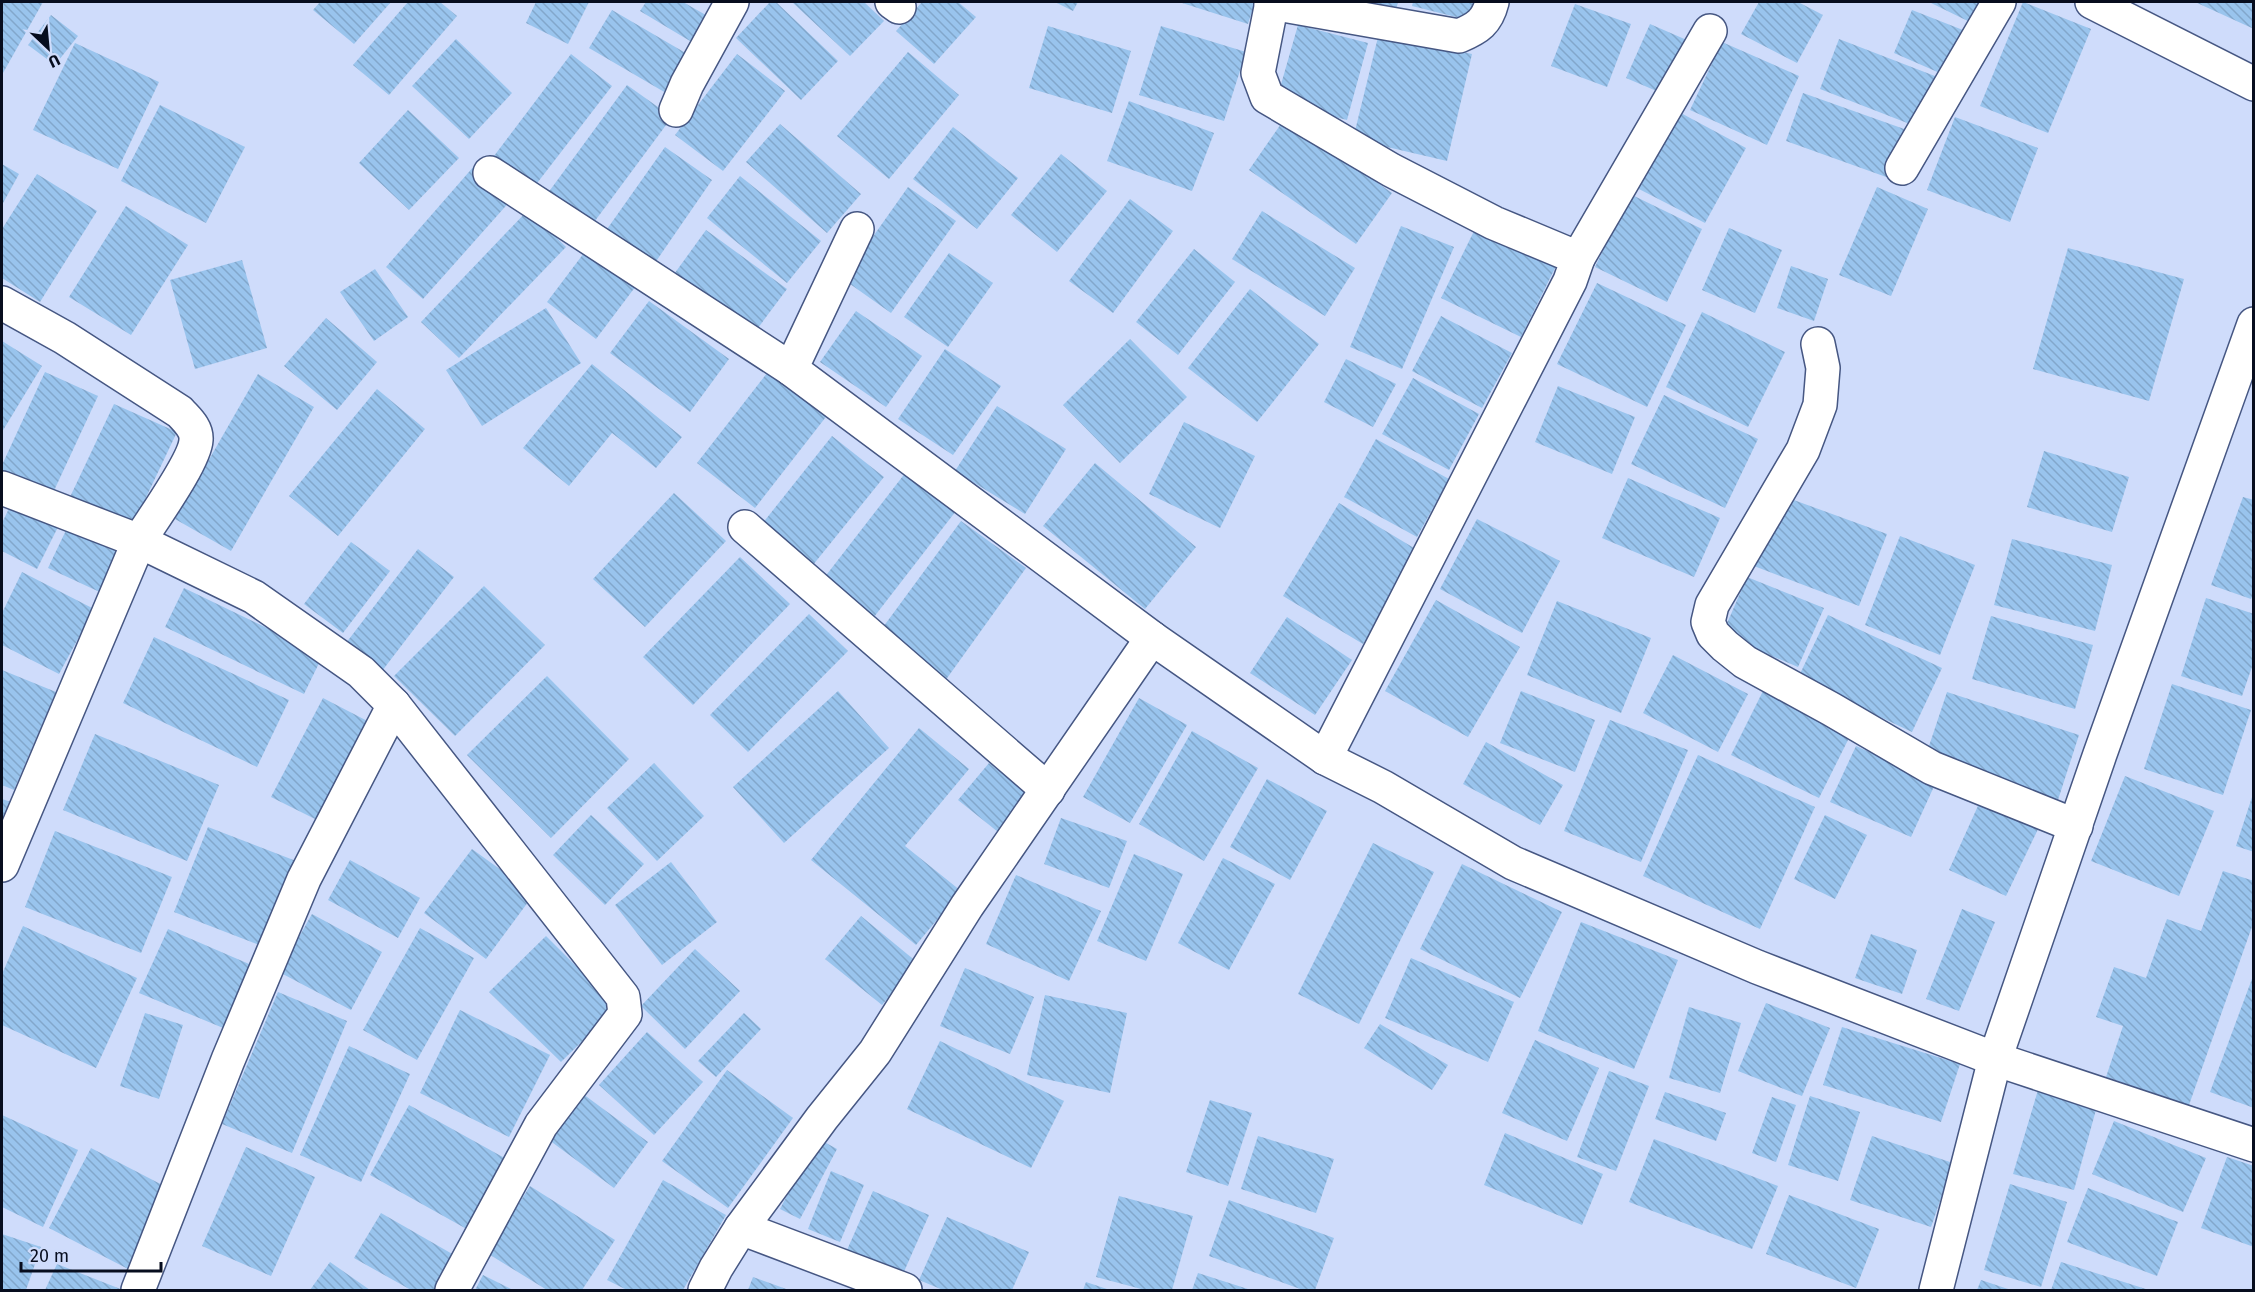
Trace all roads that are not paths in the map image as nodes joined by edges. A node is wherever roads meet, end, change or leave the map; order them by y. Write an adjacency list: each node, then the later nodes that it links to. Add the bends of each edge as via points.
1 (1272, 2): 2 (street, via 1459,36 1478,28); 12 (street, via 1258,73 1267,97 1391,170 1494,223)
2 (1492, 2)
3 (1999, 2): 9 (street)
4 (2092, 2): 7 (street)
5 (728, 3): 8 (street)
6 (1710, 32): 12 (street)
7 (2253, 84)
8 (676, 110)
9 (1902, 168)
10 (490, 173): 16 (street)
11 (857, 229): 16 (street)
12 (1578, 258): 22 (street, via 1570,281)
13 (2, 303): 19 (street, via 180,412 193,426 196,439 192,457)
14 (2253, 324): 24 (street)
15 (1818, 344): 24 (street, via 1823,368 1820,405 1803,450 1712,604 1708,622 1713,634 1745,662 1932,768)
16 (791, 369): 20 (street)
17 (2, 488): 19 (street)
18 (745, 527): 23 (street)
19 (139, 541): 21 (street, via 254,597 361,672); 25 (street)
20 (1152, 638): 22 (street); 23 (street)
21 (394, 705): 29 (street, via 304,879); 30 (street, via 615,984 623,997 625,1014 541,1125)
22 (1325, 758): 26 (street, via 1513,863 1757,968)
23 (1048, 790): 28 (street, via 967,906 875,1052)
24 (2076, 826): 26 (street)
25 (2, 866)
26 (1995, 1059): 27 (street); 33 (street)
27 (2253, 1145)
28 (741, 1228): 31 (street); 32 (street)
29 (138, 1290)
30 (452, 1290)
31 (705, 1290)
32 (906, 1290)
33 (1936, 1290)

